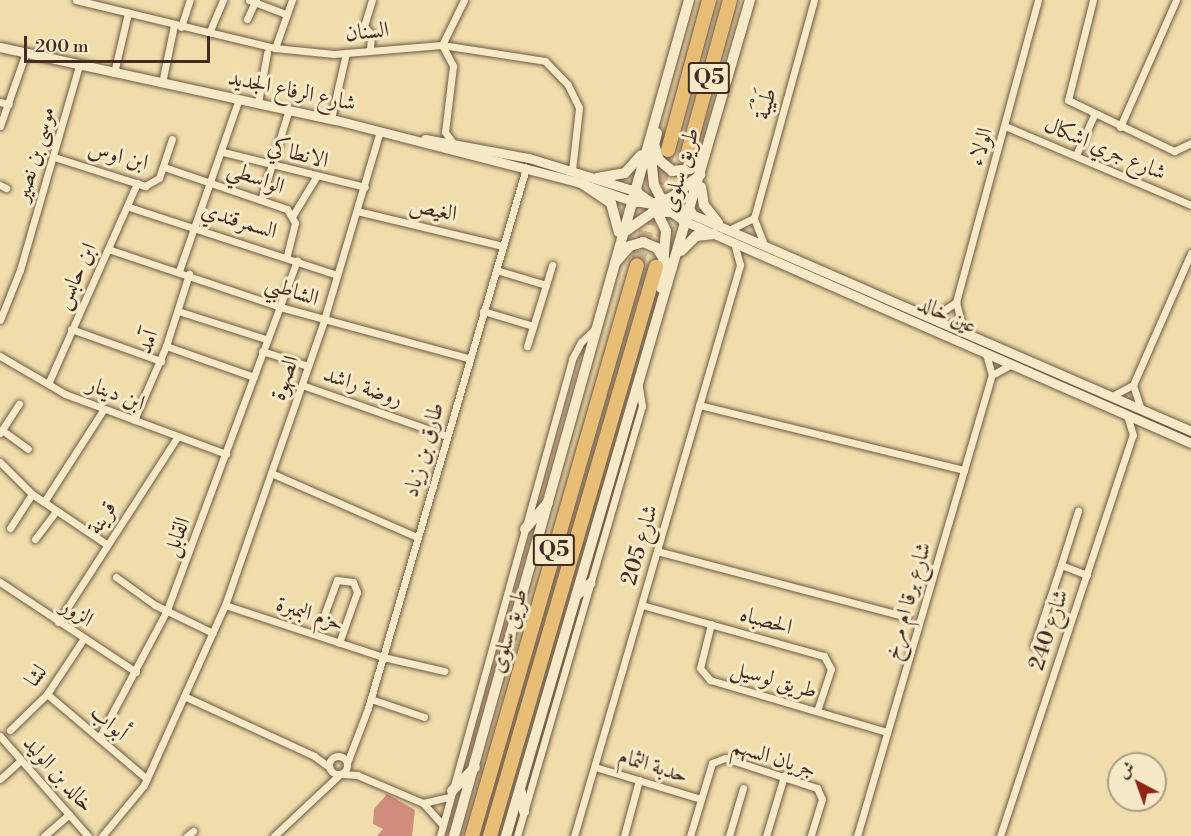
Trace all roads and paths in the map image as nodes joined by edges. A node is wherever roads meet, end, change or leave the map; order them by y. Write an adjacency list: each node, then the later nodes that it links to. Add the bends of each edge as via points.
1 (76, 0): 16 (street, السنان)
2 (190, 0): 19 (street)
3 (223, 0): 20 (street)
4 (292, 0): 17 (street)
5 (372, 0): 24 (street, via 364,26 371,34)
6 (464, 0): 21 (street)
7 (689, 0): 48 (main road, via 662,93 665,103)
8 (709, 0): 50 (highway, طريق سلوى / Q5)
9 (730, 0): 53 (highway, طريق سلوى / Q5)
10 (750, 0): 49 (main road, طريق سلوى)
11 (814, 0): 74 (street, طَيْبَة)
12 (1038, 0): 39 (street, الولاء)
13 (1092, 0): 36 (street, via 1067,92 1072,105)
14 (1176, 0): 40 (street)
15 (253, 1): 17 (street); 18 (street)
16 (128, 14): 19 (street, السنان); 29 (street)
17 (286, 14): 23 (street)
18 (248, 19)
19 (178, 26): 20 (street, السنان); 30 (street)
20 (209, 33): 23 (street, السنان)
21 (442, 45): 24 (street, السنان); 42 (street, via 453,66); 58 (street, السنان, via 545,61 568,85 579,108)
22 (0, 47): 25 (street, شارع الرفاع الجديد)
23 (274, 48): 27 (street, السنان)
24 (370, 49): 27 (street, السنان)
25 (26, 52): 28 (street, شارع الرفاع الجديد); 34 (street)
26 (267, 53): 33 (street)
27 (346, 53): 37 (street)
28 (79, 65): 29 (street, شارع الرفاع الجديد); 54 (street, موسى بن نصير)
29 (114, 73): 30 (street, شارع الرفاع الجديد)
30 (162, 83): 31 (street, شارع الرفاع الجديد)
31 (239, 99): 33 (street, شارع الرفاع الجديد); 51 (street)
32 (0, 102): 34 (street)
33 (258, 103): 35 (street, شارع الرفاع الجديد)
34 (9, 104): 38 (street)
35 (289, 110): 37 (street, شارع الرفاع الجديد); 56 (street)
36 (1094, 115): 40 (street); 52 (street)
37 (331, 119): 41 (street, شارع الرفاع الجديد)
38 (0, 126)
39 (1005, 126): 52 (street, شارع جري اشكال); 98 (street, الولاء)
40 (1120, 127): 47 (street, via 1174,151)
41 (380, 131): 43 (street, شارع الرفاع الجديد); 65 (street, الصهوة)
42 (445, 132): 45 (street); 46 (street)
43 (398, 136): 45 (street, شارع الرفاع الجديد); 57 (street, شارع الرفاع الجديد)
44 (172, 139): 55 (street)
45 (431, 140): 46 (street, شارع الرفاع الجديد)
46 (453, 143): 58 (street, شارع الرفاع الجديد)
47 (1191, 143)
48 (650, 146): 49 (main road, via 664,167 681,172 698,163); 61 (main road, via 625,173); 66 (main road, طريق سلوى); 68 (main road)
49 (709, 147): 59 (main road, طريق سلوى)
50 (668, 150)
51 (223, 152): 56 (street, الانطاكي); 62 (street)
52 (1076, 155): 69 (street, شارع جري اشكال)
53 (687, 156)
54 (54, 157): 63 (street, ابن اوس); 103 (street, موسى بن نصير)
55 (164, 166): 62 (street, الواسطي); 63 (street, ابن اوس, via 152,184)
56 (273, 168): 60 (street, الانطاكي); 67 (street)
57 (526, 168): 64 (street, شارع الرفاع الجديد); 81 (street, طارق بن زياد)
58 (572, 170): 61 (street, شارع الرفاع الجديد)
59 (702, 172): 68 (main road); 73 (main road, طريق سلوى); 76 (main road, via 701,198)
60 (315, 177): 65 (street, الانطاكي); 72 (street)
61 (597, 178): 66 (street, شارع الرفاع الجديد)
62 (210, 181): 67 (street, الواسطي); 75 (street)
63 (137, 183): 70 (street, ابن حابس)
64 (583, 184): 66 (street, شارع الرفاع الجديد); 78 (main road, via 611,203)
65 (365, 187): 71 (street, الصهوة)
66 (632, 195): 68 (main road); 78 (main road, طريق سلوى)
67 (261, 200): 72 (street, الواسطي)
68 (660, 206): 73 (main road); 78 (main road, via 635,220); 91 (main road, via 666,231)
69 (1191, 206)
70 (129, 207): 75 (street, السمرقندي); 82 (street, ابن حابس)
71 (357, 211): 81 (street, الغيص); 96 (street, الصهوة)
72 (293, 215): 86 (street, الواسطي, via 295,228)
73 (689, 217): 76 (street, عين خالد); 84 (main road, طريق سلوى)
74 (754, 218): 77 (street); 80 (street)
75 (194, 226): 86 (street, السمرقندي); 94 (street)
76 (716, 228): 77 (street, عين خالد); 79 (street, عين خالد); 84 (main road, via 696,236)
77 (731, 229): 80 (street, عين خالد)
78 (620, 238): 92 (main road, طريق سلوى)
79 (734, 242): 83 (street, عين خالد); 90 (street)
80 (763, 242): 102 (street, عين خالد)
81 (502, 246): 93 (street, طارق بن زياد)
82 (108, 249): 94 (street, الشاطبي); 107 (street, ابن حابس)
83 (758, 252): 90 (street); 113 (street, عين خالد)
84 (678, 254): 123 (main road, طريق سلوى)
85 (1191, 254): 124 (street)
86 (286, 255): 87 (street, السمرقندي)
87 (297, 260): 96 (street, السمرقندي); 99 (street, القابل)
88 (637, 264): 215 (highway, طريق سلوى / Q5)
89 (552, 265): 97 (street)
90 (740, 265): 127 (street, شارع 205)
91 (661, 266): 92 (main road, via 657,248 643,242 625,250); 123 (main road); 216 (highway, طريق سلوى / Q5)
92 (611, 269): 106 (main road, طريق سلوى)
93 (496, 270): 97 (street); 101 (street, طارق بن زياد)
94 (179, 271): 95 (street, الشاطبي)
95 (189, 274): 99 (street, الشاطبي); 100 (street, آمد)
96 (337, 275): 104 (street, الصهوة)
97 (546, 285): 105 (street)
98 (956, 302): 102 (street); 108 (street, الولاء)
99 (280, 307): 104 (street, الشاطبي); 109 (street, القابل)
100 (178, 311): 109 (street); 110 (street, آمد)
101 (483, 311): 105 (street); 115 (street, طارق بن زياد)
102 (934, 317): 108 (street, عين خالد)
103 (0, 320)
104 (324, 320): 115 (street, الشاطبي); 118 (street, الصهوة)
105 (533, 326): 111 (street)
106 (596, 328): 145 (main road, طريق سلوى); 150 (street, طريق سلوى, via 581,342 572,359)
107 (71, 329): 116 (street); 121 (street, ابن حابس)
108 (963, 330): 125 (street, عين خالد)
109 (266, 339): 112 (street, القابل)
110 (166, 346): 116 (street, آمد); 120 (street)
111 (527, 346)
112 (262, 351): 118 (street); 120 (street, القابل)
113 (984, 352): 117 (street, عين خالد); 119 (street)
114 (0, 356): 121 (street, ابن دينار)
115 (468, 358): 137 (street, طارق بن زياد)
116 (160, 360): 131 (street, آمد)
117 (1012, 364): 119 (street); 130 (street, عين خالد)
118 (308, 366): 122 (street, الصهوة)
119 (992, 375): 142 (street, شارع برقا ام مرخ)
120 (254, 377): 140 (street, القابل)
121 (48, 384): 129 (street, ابن دينار)
122 (302, 384): 137 (street, روضة راشد); 143 (street, الصهوة)
123 (638, 385): 159 (street, طريق سلوى, via 642,406); 160 (main road, طريق سلوى)
124 (1133, 385): 125 (street); 128 (street)
125 (1111, 396): 128 (street, عين خالد)
126 (20, 404): 134 (street)
127 (699, 405): 142 (street); 154 (street, شارع 205)
128 (1142, 409): 133 (street, عين خالد)
129 (103, 410): 131 (street, ابن دينار); 146 (street)
130 (1127, 415): 132 (street, عين خالد); 135 (street)
131 (134, 420): 136 (street, ابن دينار)
132 (1150, 425): 135 (street); 138 (street, عين خالد)
133 (1191, 430)
134 (1, 432): 139 (street)
135 (1133, 435): 156 (street, شارع 240)
136 (178, 436): 140 (street, ابن دينار); 153 (street, قرينة)
137 (447, 436): 151 (street, طارق بن زياد)
138 (1191, 443)
139 (28, 449)
140 (226, 453): 163 (street, القابل)
141 (0, 462): 144 (street)
142 (964, 470): 181 (street, شارع برقا ام مرخ)
143 (271, 473): 151 (street); 161 (street, الصهوة)
144 (32, 494): 146 (street); 149 (street)
145 (550, 500): 150 (main road); 189 (main road, طريق سلوى)
146 (44, 502): 147 (street)
147 (56, 511): 152 (street); 153 (street)
148 (1078, 511): 155 (street)
149 (10, 528)
150 (525, 529): 201 (street, طريق سلوى)
151 (417, 537): 172 (street, طارق بن زياد)
152 (35, 539)
153 (106, 544): 166 (street, قرينة)
154 (657, 551): 162 (street, شارع 205); 164 (street)
155 (1061, 566): 156 (street); 171 (street)
156 (1087, 575): 226 (street, شارع 240)
157 (116, 577): 163 (street)
158 (0, 582): 166 (street, الزور)
159 (591, 582): 160 (main road); 204 (street, طريق سلوى)
160 (576, 595): 199 (main road, طريق سلوى)
161 (225, 605): 168 (street, الصهوة); 170 (street, حزم البمبرة)
162 (642, 605): 167 (street, الحصباه); 190 (street, شارع 205)
163 (167, 610): 168 (street); 174 (street, القابل)
164 (907, 617)
165 (323, 618): 170 (street, via 337,580 357,586)
166 (58, 622): 169 (street, الزور)
167 (711, 624): 178 (street, طريق لوسيل, via 701,663 705,677); 178 (street, الحصباه, via 827,658 831,669)
168 (213, 633): 176 (street, الصهوة)
169 (84, 638): 174 (street, الزور); 175 (street, لشا)
170 (339, 643): 172 (street, حزم البمبرة)
171 (1034, 646)
172 (383, 657): 173 (street, حزم البمبرة); 177 (street, طارق بن زياد)
173 (444, 671)
174 (136, 672): 183 (street, القابل)
175 (47, 694): 180 (street, لشا); 183 (street, أبواب)
176 (186, 697): 185 (street); 196 (street, الصهوة)
177 (371, 699): 179 (street); 184 (street, طارق بن زياد)
178 (818, 711): 181 (street, طريق لوسيل)
179 (424, 717)
180 (10, 730)
181 (888, 732): 225 (street, شارع برقا ام مرخ)
182 (0, 736): 187 (street, خالد بن الوليد)
183 (99, 738): 196 (street, أبواب)
184 (355, 741): 186 (street, طارق بن زياد); 188 (street, طارق بن زياد)
185 (314, 756): 186 (street); 191 (street)
186 (336, 757): 188 (street); 191 (street)
187 (21, 760): 195 (street); 205 (street, خالد بن الوليد)
188 (347, 764): 192 (street, طارق بن زياد); 193 (street)
189 (477, 764): 201 (main road); 214 (main road, طريق سلوى)
190 (595, 766): 197 (street, حدبة الثمام); 219 (street, شارع 205)
191 (329, 768): 192 (street); 198 (street)
192 (340, 774): 193 (street); 198 (street)
193 (357, 775): 203 (street)
194 (784, 776): 202 (street, جريان السهم, via 720,758 712,763); 223 (street); 224 (street, جريان السهم, via 821,791)
195 (0, 778)
196 (147, 779): 210 (street, الصهوة)
197 (639, 780): 202 (street, حدبة الثمام); 220 (street)
198 (325, 786): 207 (street)
199 (520, 787): 204 (main road); 217 (main road, طريق سلوى)
200 (743, 788): 222 (street)
201 (451, 794): 203 (street); 206 (street, طريق سلوى)
202 (701, 799): 221 (street, جريان السهم)
203 (423, 804): 206 (street)
204 (524, 812): 218 (street, طريق سلوى)
205 (69, 814): 208 (street); 209 (street, خالد بن الوليد)
206 (442, 824): 213 (street, طريق سلوى)
207 (281, 829): 211 (street); 212 (street)
208 (45, 836)
209 (88, 836)
210 (102, 836)
211 (274, 836)
212 (287, 836)
213 (440, 836)
214 (454, 836)
215 (472, 836)
216 (490, 836)
217 (506, 836)
218 (517, 836)
219 (574, 836)
220 (624, 836)
221 (690, 836)
222 (729, 836)
223 (765, 836)
224 (811, 836)
225 (857, 836)
226 (1000, 836)

